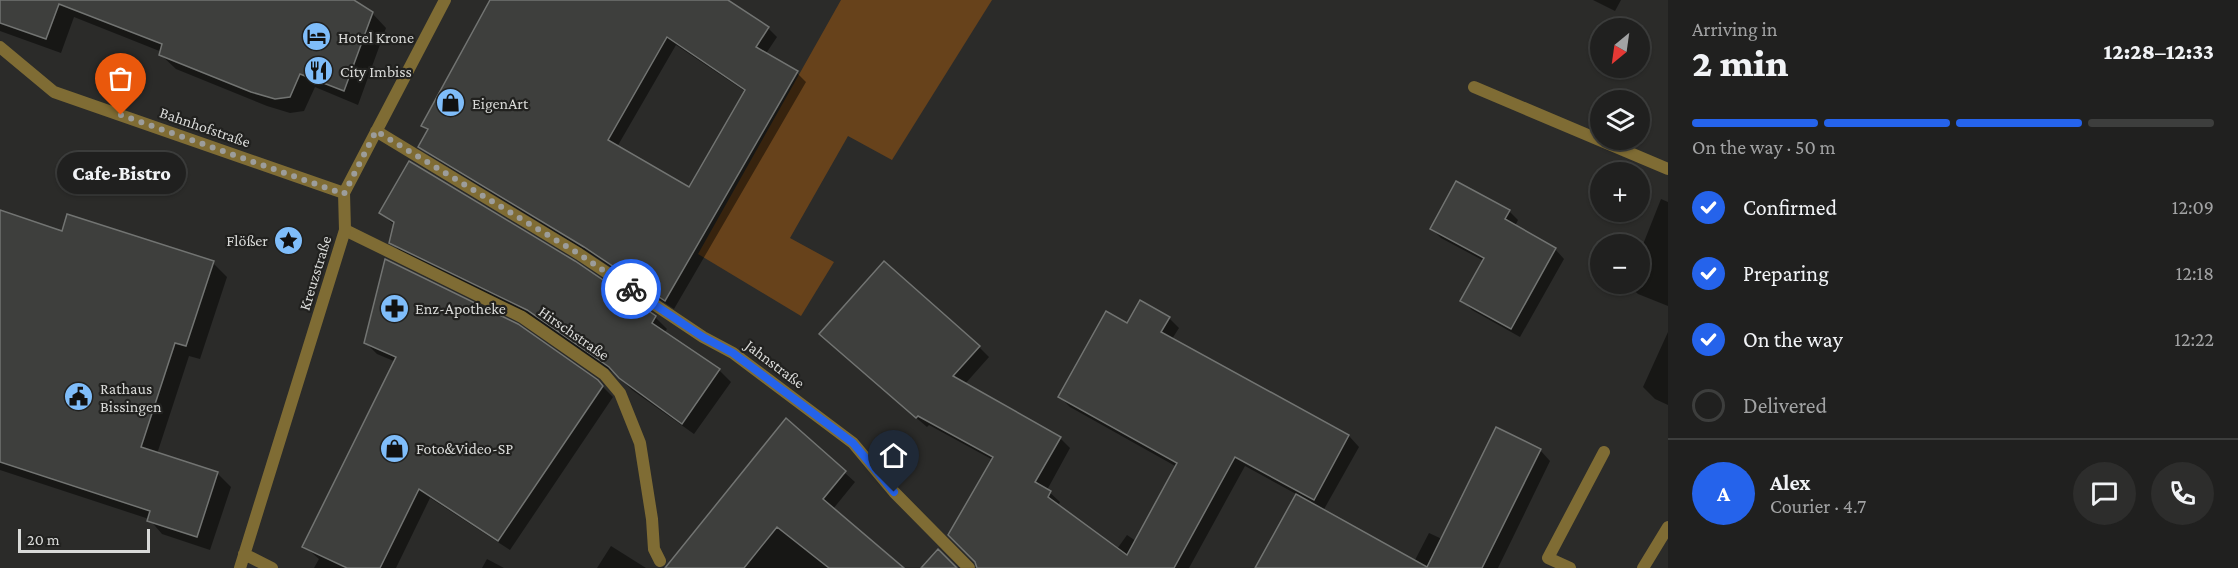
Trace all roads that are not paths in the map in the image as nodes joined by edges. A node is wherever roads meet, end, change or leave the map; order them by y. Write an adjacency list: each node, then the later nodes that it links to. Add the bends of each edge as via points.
1 (442, 1): 4 (street, Kreuzstraße)
2 (0, 47): 6 (street, Bahnhofstraße, via 54,92)
3 (1474, 87): 5 (street)
4 (376, 131): 6 (street, Kreuzstraße); 14 (street, Jahnstraße, via 733,353 853,443 894,492)
5 (1668, 169)
6 (344, 194): 7 (street, Kreuzstraße)
7 (345, 230): 10 (street, Kreuzstraße); 11 (street, Hirschstraße, via 522,317 604,374 620,393 640,443 654,549)
8 (1604, 452): 15 (street, via 1548,558)
9 (1668, 526): 16 (street)
10 (244, 554): 12 (street, Kreuzstraße); 13 (street)
11 (660, 561)
12 (240, 568)
13 (272, 568)
14 (969, 568)
15 (1570, 568)
16 (1643, 568)

